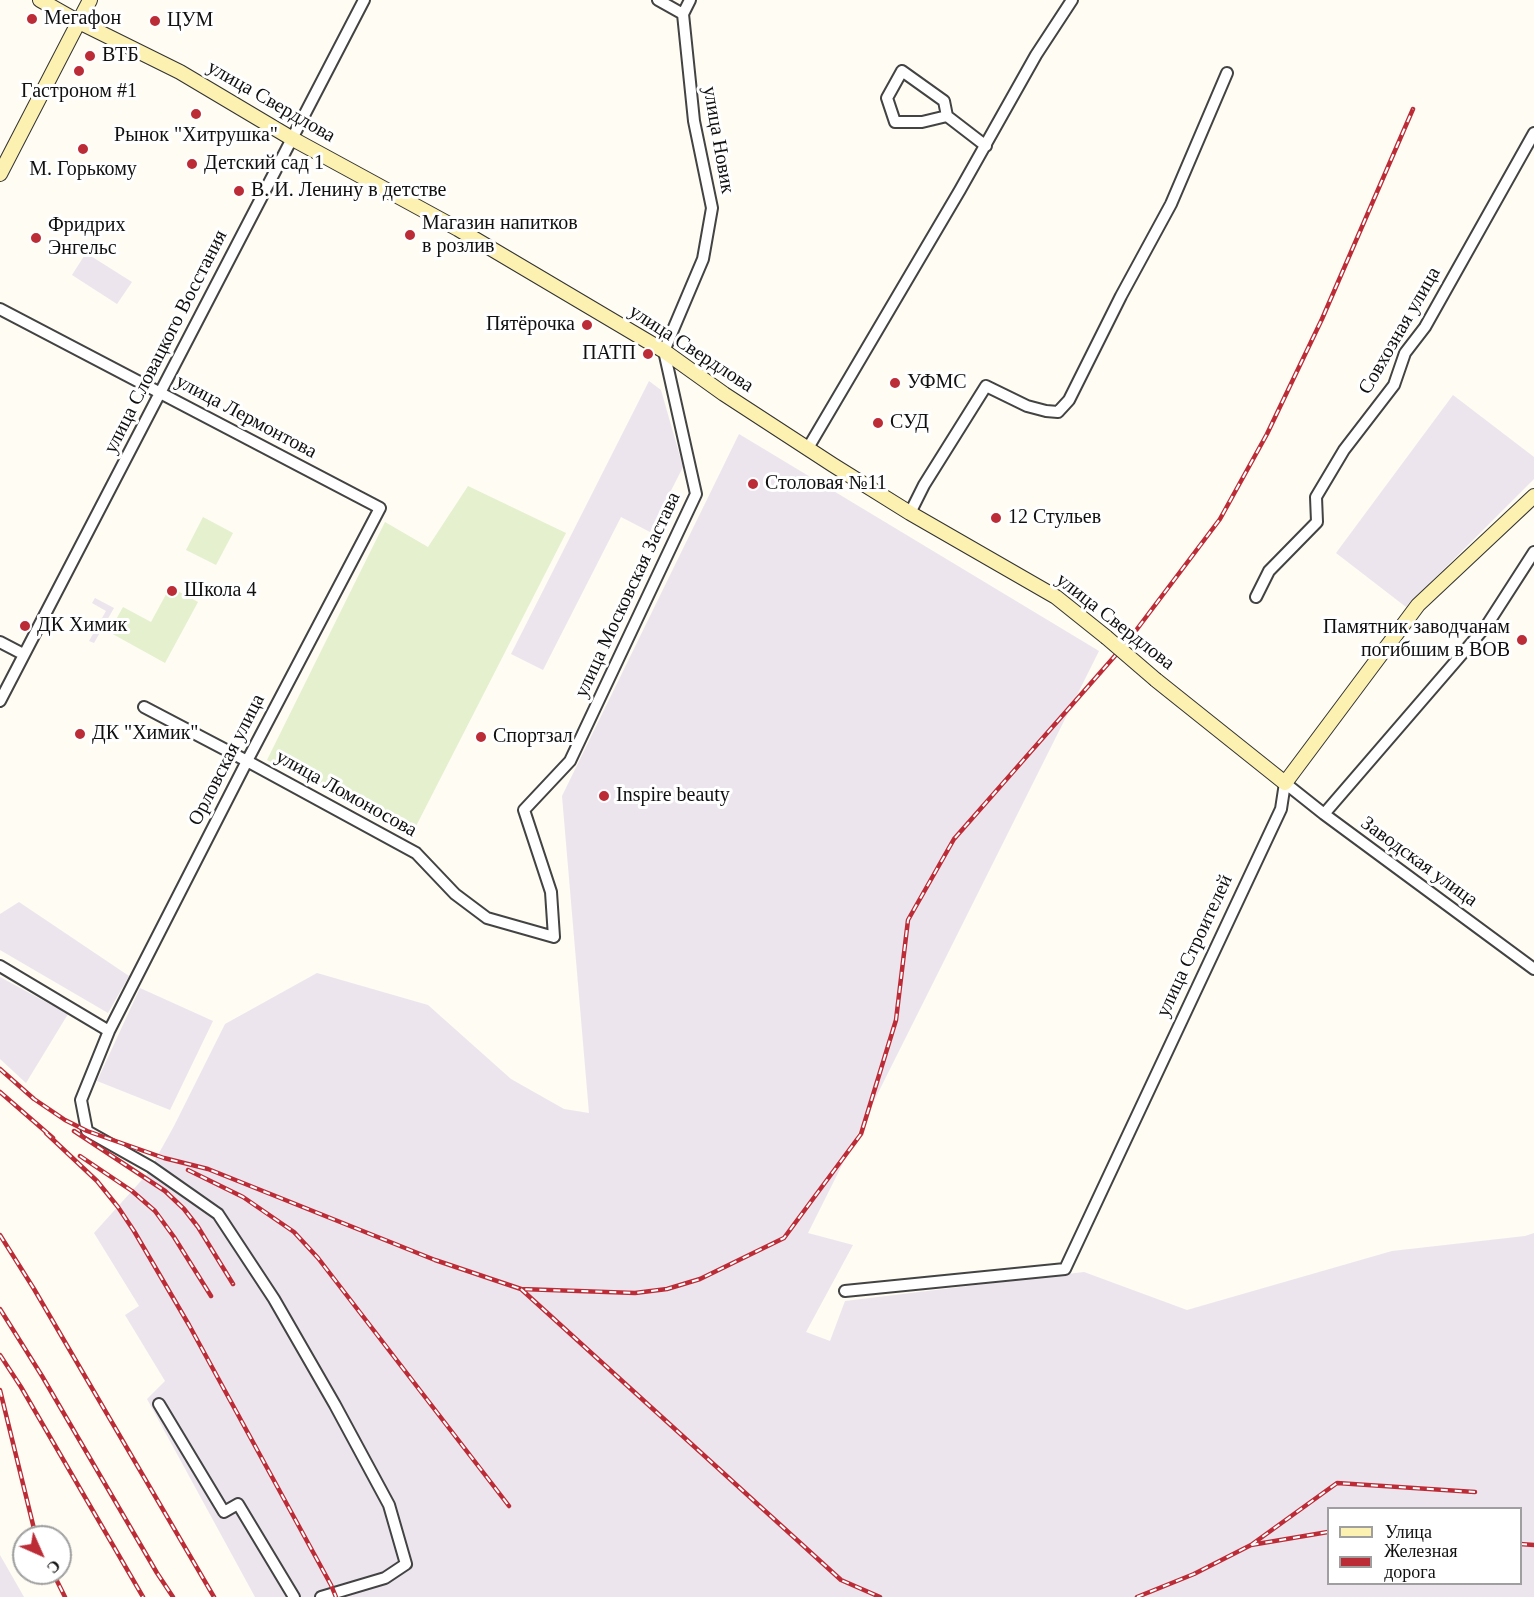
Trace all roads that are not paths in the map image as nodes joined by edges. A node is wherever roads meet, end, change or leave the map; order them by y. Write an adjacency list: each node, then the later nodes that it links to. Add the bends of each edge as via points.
1 (40, 0): 8 (main road, улица Свердлова)
2 (90, 0): 8 (main road)
3 (364, 0): 12 (street, улица Словацкого Восстания)
4 (658, 0): 7 (street)
5 (690, 0): 7 (street)
6 (1072, 0): 13 (street, via 1036,55)
7 (683, 14): 16 (street, улица Новик, via 694,122 712,208 702,259)
8 (79, 22): 12 (main road, улица Свердлова, via 180,72); 14 (main road)
9 (1227, 73): 21 (street, via 1171,204 1069,400 1058,412 1046,411 986,386)
10 (947, 116): 10 (street, via 922,122 895,122 887,98 902,71 944,100); 13 (street)
11 (1534, 133): 23 (street, Совхозная улица, via 1425,327 1405,353 1394,386 1344,450 1316,497 1317,522 1269,571)
12 (291, 138): 16 (main road, улица Свердлова, via 458,229); 17 (street, улица Словацкого Восстания)
13 (986, 146): 18 (street)
14 (0, 174)
15 (0, 309): 17 (street, улица Лермонтова)
16 (664, 351): 18 (main road, улица Свердлова); 31 (street, улица Московская Застава, via 696,494 570,761 524,810 551,892)
17 (161, 392): 20 (street, улица Лермонтова); 25 (street, улица Словацкого Восстания)
18 (808, 448): 21 (main road, улица Свердлова)
19 (1534, 496): 29 (main road, улица Строителей, via 1418,605)
20 (380, 508): 28 (street, Орловская улица)
21 (910, 513): 29 (main road, улица Свердлова, bridge, via 1056,597)
22 (1534, 552): 30 (street, via 1487,625)
23 (1256, 597)
24 (0, 642): 25 (street)
25 (23, 654): 26 (street, улица Словацкого Восстания)
26 (0, 701)
27 (144, 707): 28 (street, улица Ломоносова)
28 (247, 761): 31 (street, улица Ломоносова, via 416,853 455,894 487,918); 34 (street, Орловская улица)
29 (1285, 783): 30 (street, Заводская улица); 35 (street, улица Строителей, via 1281,809 1065,1269)
30 (1324, 814): 33 (street, Заводская улица)
31 (554, 937)
32 (0, 966): 34 (street)
33 (1534, 969)
34 (109, 1031): 38 (street, Орловская улица, via 81,1100 87,1131 151,1167 218,1214 274,1299 389,1505 406,1564 385,1578)
35 (845, 1291)
36 (159, 1404): 37 (street, via 224,1512 238,1504)
37 (294, 1597)
38 (321, 1597)

